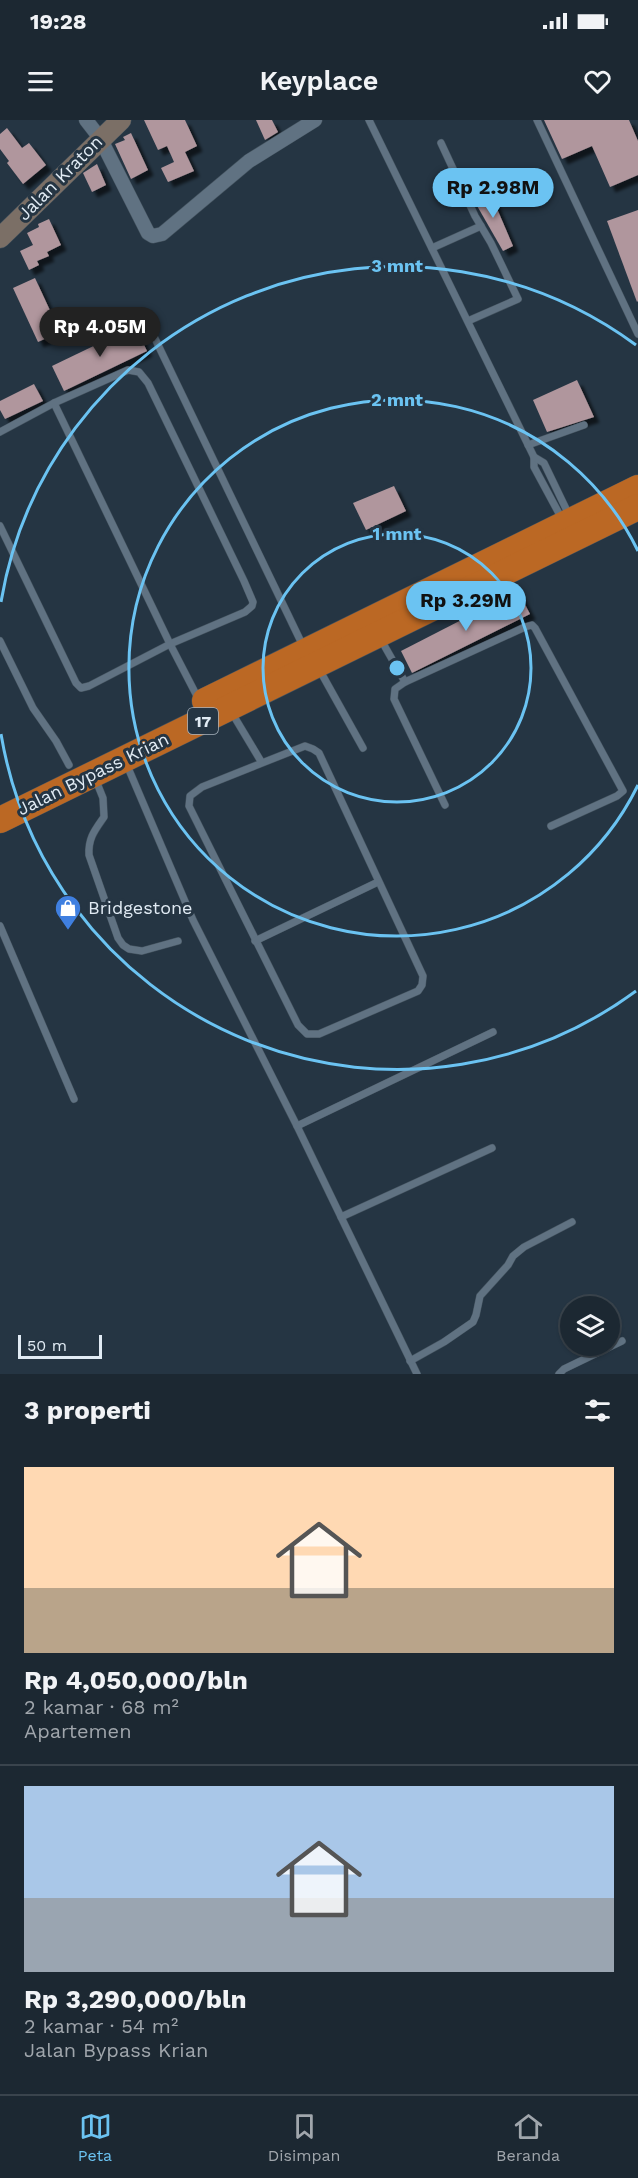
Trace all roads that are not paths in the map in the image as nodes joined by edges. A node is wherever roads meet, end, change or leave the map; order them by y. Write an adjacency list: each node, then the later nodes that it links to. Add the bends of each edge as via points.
1 (86, 120): 6 (street)
2 (121, 120): 6 (street, Jalan Kraton)
3 (315, 120): 6 (street, via 249,161 156,236 148,233)
4 (369, 120): 10 (lane)
5 (537, 120): 13 (lane)
6 (100, 138): 9 (street, Jalan Kraton)
7 (441, 143): 8 (lane)
8 (481, 226): 10 (lane); 11 (lane, via 518,299)
9 (0, 238)
10 (432, 248): 11 (lane)
11 (468, 321): 17 (lane)
12 (147, 322): 25 (lane)
13 (638, 334)
14 (54, 403): 16 (lane); 24 (lane); 24 (lane, via 128,370 141,374 244,580 253,602 250,609)
15 (584, 424): 17 (lane)
16 (0, 432)
17 (528, 445): 21 (lane, via 534,467)
18 (638, 488): 21 (highway, Jalan Bypass Krian / 17)
19 (638, 507): 21 (highway, Jalan Bypass Krian / 17)
20 (0, 526): 24 (lane, via 78,686 84,688 100,681)
21 (572, 530): 22 (highway, Jalan Bypass Krian / 17); 25 (highway, Jalan Bypass Krian / 17)
22 (378, 634): 25 (highway, Jalan Bypass Krian / 17); 26 (lane)
23 (0, 641): 32 (lane, via 33,708)
24 (170, 644): 27 (lane)
25 (310, 657): 27 (highway, Jalan Bypass Krian / 17); 28 (highway, Jalan Bypass Krian / 17); 29 (lane)
26 (405, 682): 34 (lane, via 395,689 394,699); 36 (lane, via 532,625 623,791)
27 (201, 703): 32 (highway, Jalan Bypass Krian / 17)
28 (230, 708): 30 (highway, Jalan Bypass Krian / 17); 31 (lane)
29 (363, 748)
30 (124, 758): 32 (highway, Jalan Bypass Krian / 17); 43 (lane, via 193,920)
31 (262, 763): 37 (lane, via 305,746 319,753); 39 (lane, via 202,787 189,800)
32 (81, 769): 33 (highway, Jalan Bypass Krian / 17); 35 (highway, Jalan Bypass Krian / 17); 40 (lane, via 103,798 104,817 88,844 89,855 117,938 129,949 142,951)
33 (0, 800)
34 (446, 805)
35 (0, 819)
36 (551, 826)
37 (378, 882): 39 (lane); 39 (lane, via 421,969 423,981 418,991 320,1035 307,1034 298,1025)
38 (0, 926): 42 (lane)
39 (255, 940)
40 (178, 941)
41 (493, 1032): 43 (lane)
42 (74, 1099)
43 (297, 1126): 45 (lane)
44 (492, 1148): 45 (lane)
45 (340, 1217): 48 (lane)
46 (572, 1222): 48 (lane, via 513,1256 480,1296 473,1322)
47 (622, 1341): 50 (lane)
48 (410, 1361): 49 (lane)
49 (417, 1374)
50 (559, 1374)

